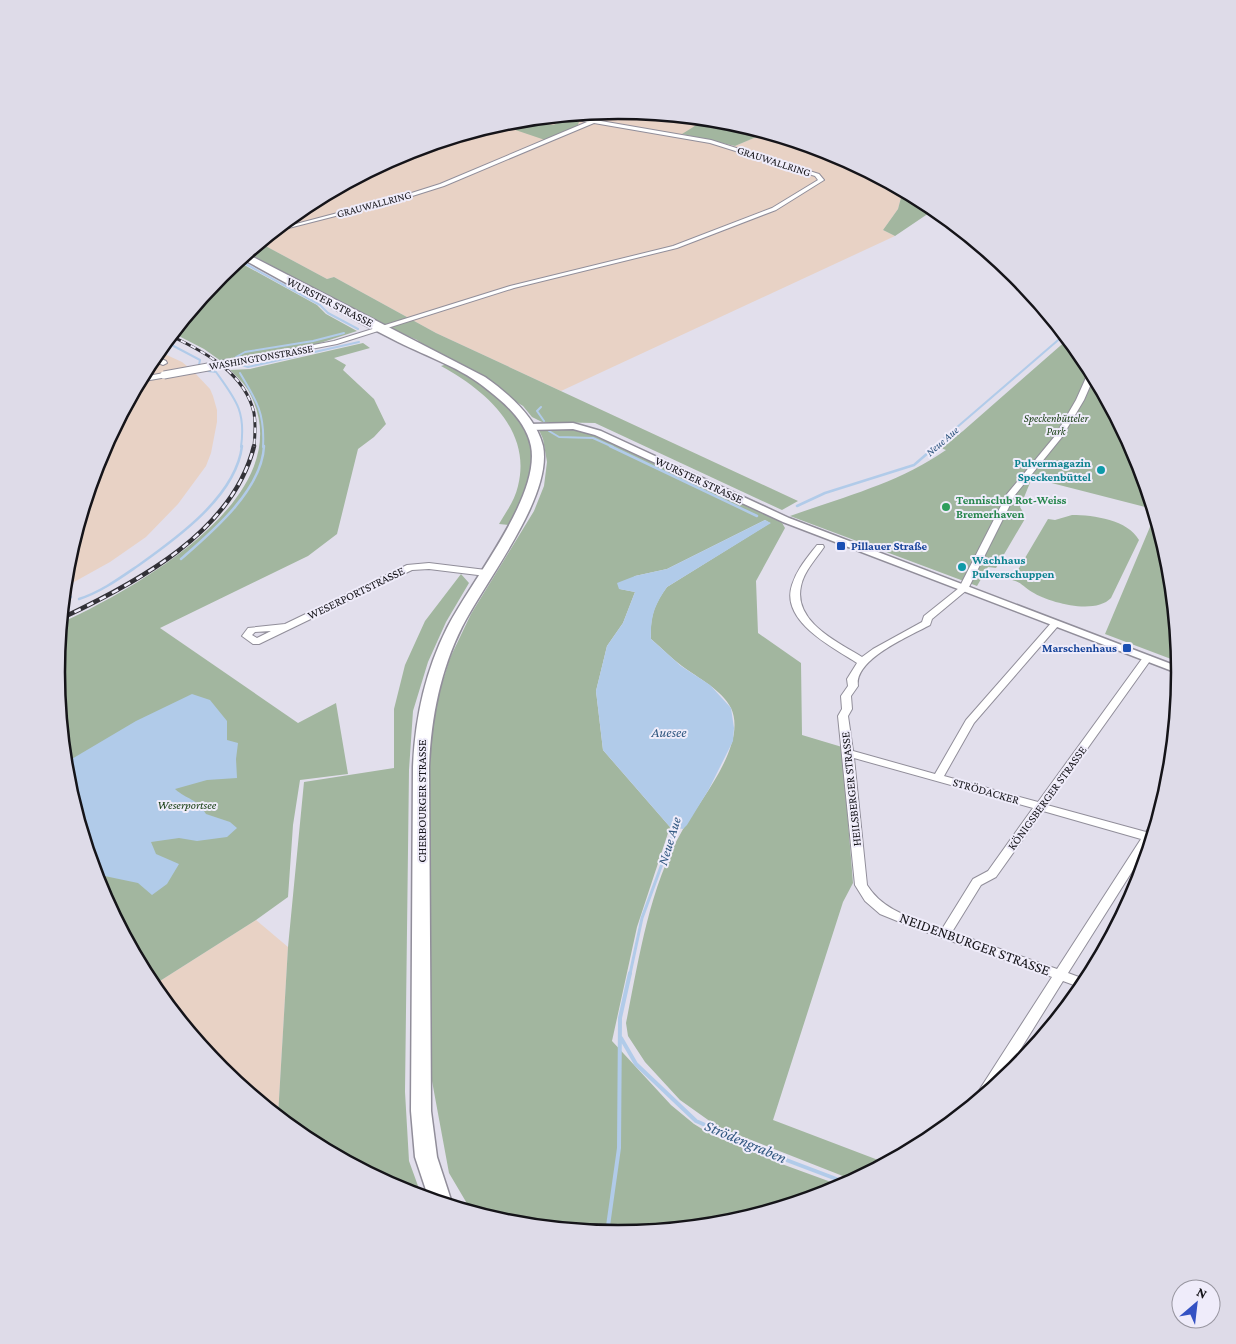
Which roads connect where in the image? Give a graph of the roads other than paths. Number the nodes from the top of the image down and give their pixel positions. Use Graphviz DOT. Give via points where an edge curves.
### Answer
graph roads {
  1 [pos="586,120"];
  2 [pos="593,121"];
  3 [pos="300,219"];
  4 [pos="307,222"];
  5 [pos="290,227"];
  6 [pos="250,259"];
  7 [pos="380,328"];
  8 [pos="150,378"];
  9 [pos="1088,382"];
  10 [pos="528,427"];
  11 [pos="820,547"];
  12 [pos="486,573"];
  13 [pos="963,589"];
  14 [pos="1055,624"];
  15 [pos="287,626"];
  16 [pos="1148,658"];
  17 [pos="862,662"];
  18 [pos="1171,667"];
  19 [pos="848,752"];
  20 [pos="938,778"];
  21 [pos="1041,807"];
  22 [pos="1146,837"];
  23 [pos="1142,851"];
  24 [pos="869,898"];
  25 [pos="945,934"];
  26 [pos="1061,975"];
  27 [pos="1077,981"];
  28 [pos="1016,1056"];
  29 [pos="439,1196"];
  1 -- 2 [label="street"];
  2 -- 4 [label="street, GRAUWALLRING" via="442,185"];
  2 -- 7 [label="street, GRAUWALLRING" via="711,142 817,175 821,180 774,210 675,247 512,288"];
  3 -- 4 [label="street"];
  4 -- 5 [label="street, GRAUWALLRING"];
  6 -- 7 [label="main road, WURSTER STRASSE"];
  7 -- 8 [label="street, WASHINGTONSTRASSE, bridge" via="335,343"];
  7 -- 10 [label="main road, WURSTER STRASSE" via="483,381 509,402"];
  9 -- 13 [label="street" via="1058,437 1012,494"];
  10 -- 12 [label="main road, CHERBOURGER STRASSE" via="538,454 537,479 521,518"];
  10 -- 13 [label="street, WURSTER STRASSE" via="559,425 588,429 762,510"];
  11 -- 17 [label="street" via="808,560 797,582 794,599 797,608 818,634"];
  12 -- 15 [label="street, WESERPORTSTRASSE" via="410,567"];
  12 -- 29 [label="main road, CHERBOURGER STRASSE" via="454,628 440,661 426,711 421,748 421,1111 426,1157"];
  13 -- 14 [label="street, WURSTER STRASSE"];
  13 -- 17 [label="street" via="927,618 927,623"];
  14 -- 16 [label="street, WURSTER STRASSE"];
  14 -- 20 [label="street" via="970,722"];
  16 -- 18 [label="street, WURSTER STRASSE"];
  16 -- 21 [label="street, KÖNIGSBERGER STRASSE"];
  17 -- 19 [label="street, HEILSBERGER STRASSE" via="846,696 847,709 843,716"];
  19 -- 20 [label="street, STRÖDACKER"];
  19 -- 24 [label="street, HEILSBERGER STRASSE" via="861,885"];
  20 -- 21 [label="street, STRÖDACKER"];
  21 -- 22 [label="street, STRÖDACKER"];
  21 -- 25 [label="street, KÖNIGSBERGER STRASSE" via="992,874 977,882"];
  23 -- 26 [label="street"];
  24 -- 25 [label="street, NEIDENBURGER STRASSE" via="884,911"];
  25 -- 26 [label="street, NEIDENBURGER STRASSE"];
  26 -- 27 [label="street, NEIDENBURGER STRASSE"];
  26 -- 28 [label="street"];
}
